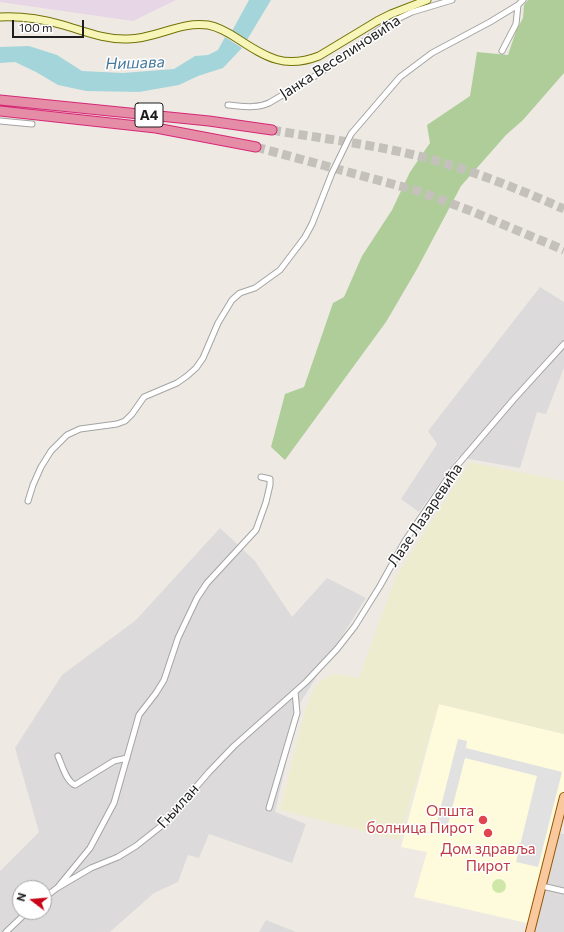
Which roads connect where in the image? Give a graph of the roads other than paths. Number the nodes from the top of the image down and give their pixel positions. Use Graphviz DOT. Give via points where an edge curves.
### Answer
graph roads {
  1 [pos="427,0"];
  2 [pos="452,0"];
  3 [pos="523,0"];
  4 [pos="518,5"];
  5 [pos="0,17"];
  6 [pos="502,51"];
  7 [pos="0,100"];
  8 [pos="228,105"];
  9 [pos="0,111"];
  10 [pos="0,121"];
  11 [pos="32,124"];
  12 [pos="272,130"];
  13 [pos="256,147"];
  14 [pos="564,344"];
  15 [pos="261,477"];
  16 [pos="28,501"];
  17 [pos="295,692"];
  18 [pos="58,756"];
  19 [pos="127,758"];
  20 [pos="564,797"];
  21 [pos="268,808"];
  22 [pos="542,886"];
  23 [pos="57,888"];
  24 [pos="564,891"];
  25 [pos="52,892"];
  26 [pos="19,920"];
  27 [pos="6,932"];
  28 [pos="530,932"];
  1 -- 5 [label="main road" via="392,14 334,49 309,60 286,62 261,54 231,35 202,24 176,28 151,36 120,39 36,19"];
  2 -- 8 [label="street, Јанка Веселиновића" via="412,12 389,23 320,73 269,103 253,107"];
  3 -- 4 [label="street"];
  4 -- 6 [label="street" via="516,24"];
  4 -- 16 [label="street" via="432,53 400,77 351,134 312,224 297,248 280,270 255,288 240,293 232,300 196,368 177,382 144,397 125,421 80,429 67,435 41,466"];
  7 -- 12 [label="highway, A4" via="209,121"];
  9 -- 13 [label="highway, A4" via="156,128"];
  10 -- 11 [label="street"];
  14 -- 17 [label="street, Лазе Лазаревића" via="454,469 404,541 355,626"];
  15 -- 19 [label="street" via="270,480 270,485 256,530 207,583 197,598 178,638 164,680 139,715"];
  17 -- 21 [label="street" via="297,714"];
  17 -- 23 [label="street, Гњилан" via="234,746 165,823 118,857 91,868"];
  18 -- 19 [label="street" via="68,778 75,785 114,761"];
  19 -- 23 [label="street" via="114,803 90,848"];
  20 -- 22 [label="main road"];
  22 -- 24 [label="street"];
  22 -- 28 [label="main road"];
  23 -- 25 [label="street, Гњилан"];
  26 -- 27 [label="street"];
}
